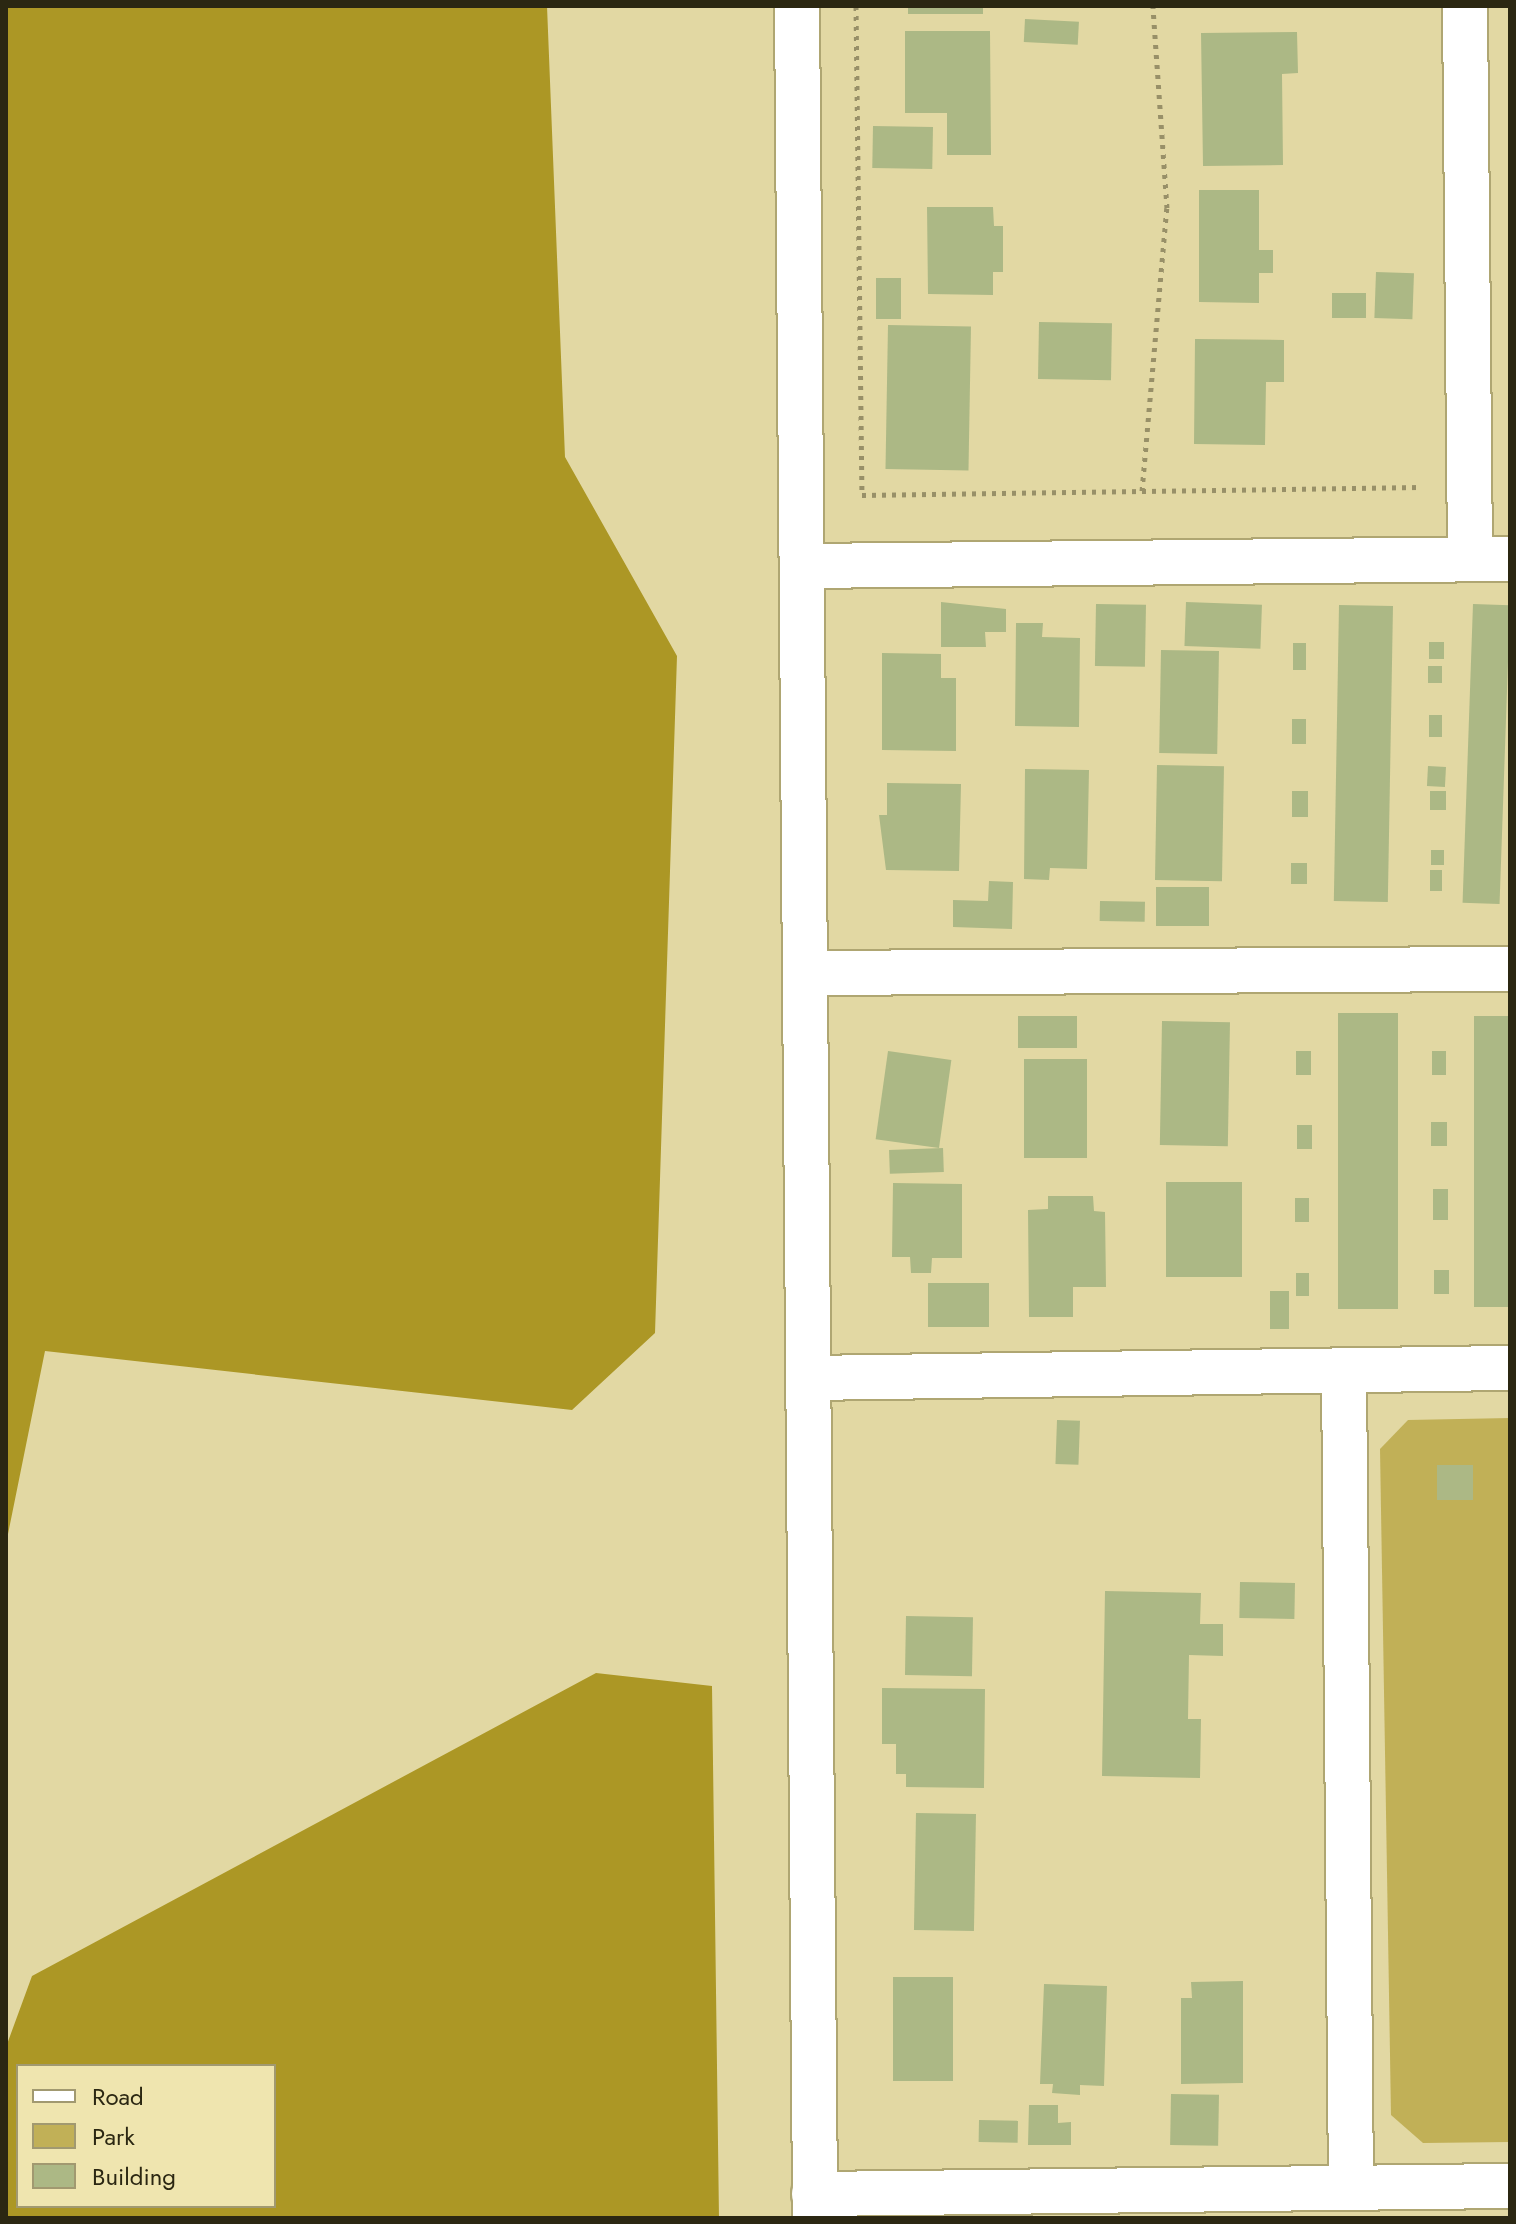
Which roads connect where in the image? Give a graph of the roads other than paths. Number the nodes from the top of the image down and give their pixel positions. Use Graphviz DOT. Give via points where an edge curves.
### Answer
graph roads {
  1 [pos="797,6"];
  2 [pos="1465,6"];
  3 [pos="1490,559"];
  4 [pos="802,566"];
  5 [pos="1510,969"];
  6 [pos="805,973"];
  7 [pos="1510,1368"];
  8 [pos="1344,1371"];
  9 [pos="808,1378"];
  10 [pos="1510,2186"];
  11 [pos="1351,2187"];
  12 [pos="814,2206"];
  1 -- 4 [label="street"];
  2 -- 3 [label="street" via="1470,486"];
  3 -- 4 [label="street"];
  4 -- 6 [label="street"];
  5 -- 6 [label="street"];
  6 -- 9 [label="street"];
  7 -- 8 [label="street"];
  8 -- 9 [label="street"];
  8 -- 11 [label="street"];
  9 -- 12 [label="street"];
  10 -- 11 [label="street"];
  11 -- 12 [label="street"];
}
